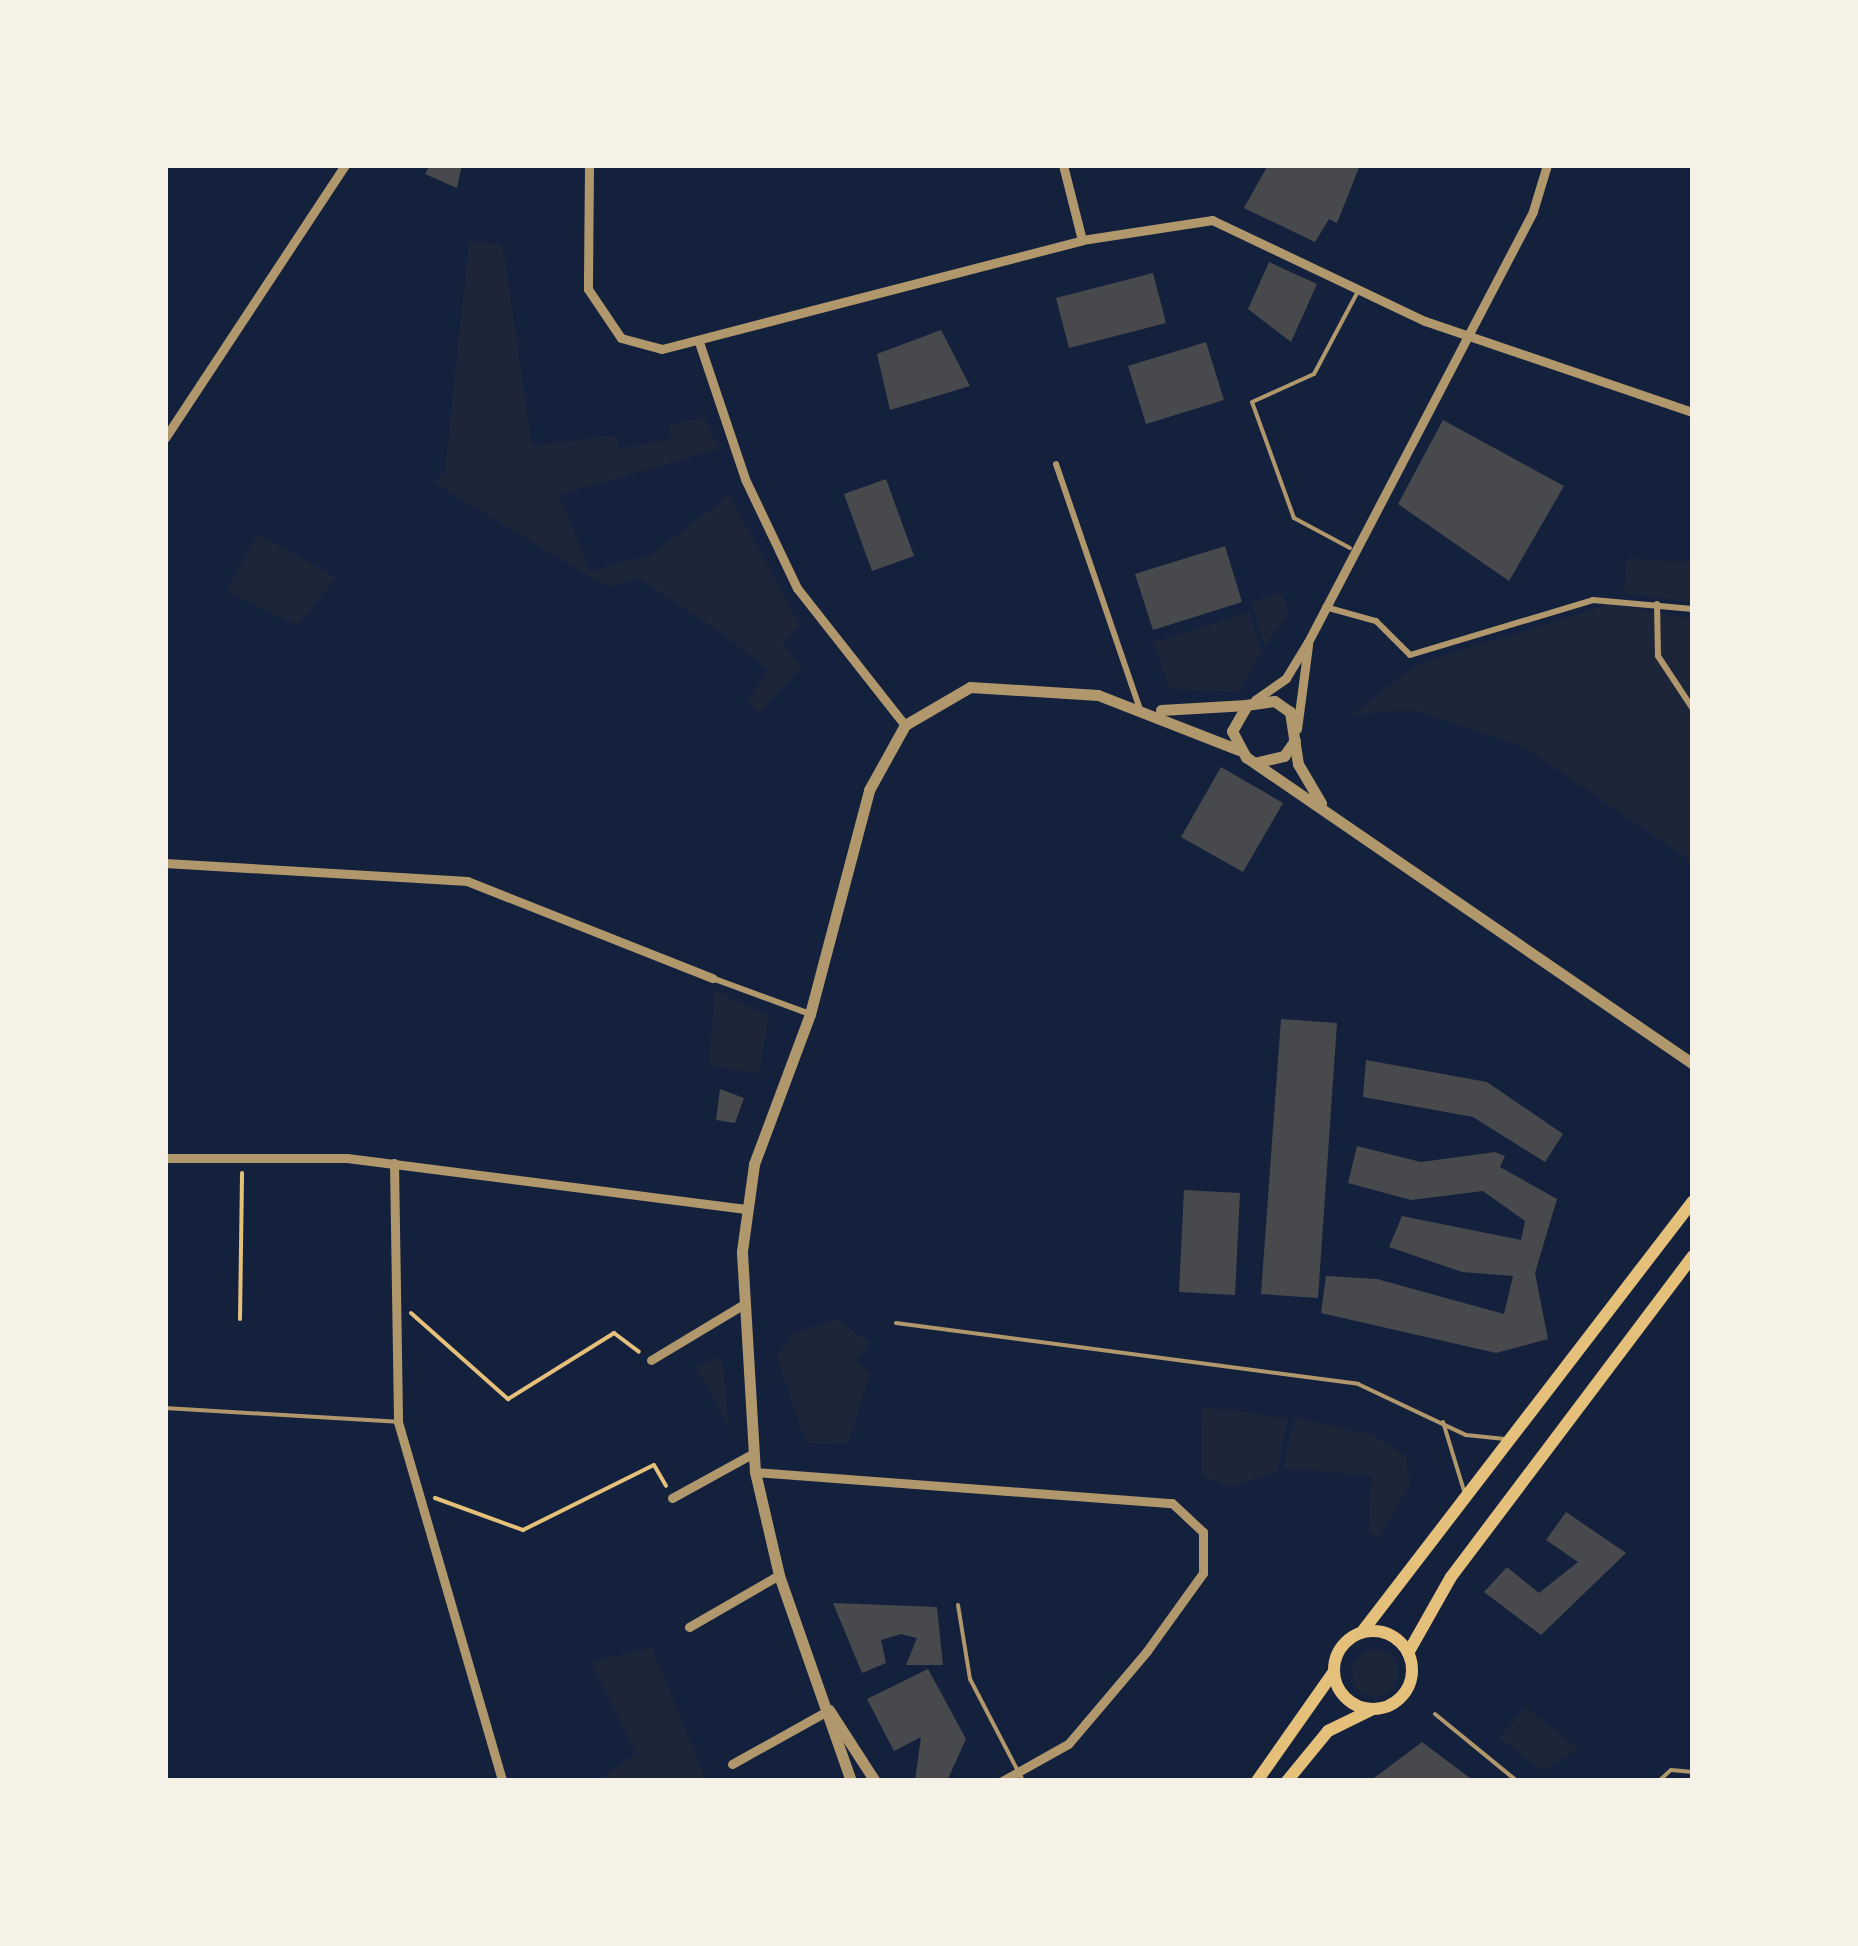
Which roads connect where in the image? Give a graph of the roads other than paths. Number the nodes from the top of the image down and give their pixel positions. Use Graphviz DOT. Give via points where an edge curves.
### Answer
graph roads {
  1 [pos="345,165"];
  2 [pos="589,165"];
  3 [pos="1064,165"];
  4 [pos="1547,165"];
  5 [pos="1082,240"];
  6 [pos="1359,289"];
  7 [pos="1466,335"];
  8 [pos="700,344"];
  9 [pos="1692,411"];
  10 [pos="165,438"];
  11 [pos="1056,464"];
  12 [pos="1350,548"];
  13 [pos="1657,604"];
  14 [pos="1325,607"];
  15 [pos="1693,609"];
  16 [pos="1308,642"];
  17 [pos="1251,702"];
  18 [pos="1139,707"];
  19 [pos="1693,709"];
  20 [pos="905,725"];
  21 [pos="1296,734"];
  22 [pos="1239,750"];
  23 [pos="1254,761"];
  24 [pos="1321,802"];
  25 [pos="165,863"];
  26 [pos="712,978"];
  27 [pos="810,1014"];
  28 [pos="1693,1064"];
  29 [pos="165,1158"];
  30 [pos="394,1162"];
  31 [pos="1693,1201"];
  32 [pos="744,1209"];
  33 [pos="1693,1256"];
  34 [pos="741,1306"];
  35 [pos="896,1322"];
  36 [pos="652,1360"];
  37 [pos="165,1408"];
  38 [pos="398,1422"];
  39 [pos="1443,1422"];
  40 [pos="1516,1439"];
  41 [pos="752,1454"];
  42 [pos="755,1472"];
  43 [pos="672,1498"];
  44 [pos="1466,1502"];
  45 [pos="779,1575"];
  46 [pos="958,1605"];
  47 [pos="689,1627"];
  48 [pos="1362,1632"];
  49 [pos="1408,1653"];
  50 [pos="1333,1673"];
  51 [pos="829,1710"];
  52 [pos="1371,1710"];
  53 [pos="1434,1714"];
  54 [pos="732,1764"];
  55 [pos="1693,1772"];
  56 [pos="1021,1776"];
  57 [pos="502,1781"];
  58 [pos="851,1781"];
  59 [pos="876,1781"];
  60 [pos="1002,1781"];
  61 [pos="1257,1781"];
  62 [pos="1287,1781"];
  63 [pos="1517,1781"];
  64 [pos="1659,1781"];
  1 -- 10 [label="street"];
  2 -- 8 [label="street" via="588,289 620,338"];
  3 -- 5 [label="street"];
  4 -- 7 [label="street"];
  5 -- 6 [label="street" via="1212,220"];
  5 -- 8 [label="street"];
  6 -- 7 [label="street"];
  6 -- 12 [label="lane" via="1314,374 1252,402 1294,518"];
  7 -- 9 [label="street"];
  7 -- 12 [label="street"];
  8 -- 20 [label="street" via="745,479 796,588"];
  11 -- 18 [label="street"];
  12 -- 14 [label="street"];
  13 -- 14 [label="street" via="1593,600 1410,655 1376,621"];
  13 -- 15 [label="street"];
  13 -- 19 [label="street" via="1658,656"];
  14 -- 16 [label="street"];
  16 -- 17 [label="street" via="1286,678"];
  16 -- 21 [label="street"];
  17 -- 18 [label="street"];
  17 -- 21 [label="street" via="1283,705"];
  17 -- 22 [label="street" via="1234,721"];
  18 -- 20 [label="street" via="1064,689 970,687"];
  18 -- 22 [label="street"];
  20 -- 27 [label="street" via="869,790"];
  21 -- 23 [label="street" via="1284,756"];
  21 -- 24 [label="street" via="1298,764"];
  22 -- 23 [label="street"];
  23 -- 24 [label="street"];
  24 -- 28 [label="street"];
  25 -- 26 [label="street" via="467,881"];
  26 -- 27 [label="street"];
  27 -- 32 [label="street"];
  29 -- 30 [label="street"];
  30 -- 32 [label="street"];
  30 -- 38 [label="street"];
  31 -- 40 [label="main road"];
  32 -- 34 [label="street"];
  33 -- 49 [label="main road" via="1451,1577"];
  34 -- 36 [label="street"];
  34 -- 41 [label="street"];
  35 -- 39 [label="lane" via="1319,1377"];
  37 -- 38 [label="lane"];
  38 -- 57 [label="street"];
  39 -- 40 [label="lane" via="1484,1439"];
  39 -- 44 [label="lane"];
  40 -- 44 [label="main road"];
  41 -- 42 [label="street"];
  41 -- 43 [label="street"];
  42 -- 45 [label="street"];
  42 -- 56 [label="street" via="1156,1501 1204,1532 1203,1573 1177,1614 1068,1744"];
  44 -- 48 [label="main road"];
  45 -- 47 [label="street"];
  45 -- 51 [label="street"];
  46 -- 56 [label="lane" via="970,1680"];
  48 -- 49 [label="main road" via="1389,1634"];
  48 -- 50 [label="main road" via="1340,1649"];
  49 -- 52 [label="main road" via="1406,1692"];
  50 -- 52 [label="main road" via="1348,1701"];
  50 -- 61 [label="main road"];
  51 -- 54 [label="street"];
  51 -- 58 [label="street"];
  51 -- 59 [label="street"];
  52 -- 62 [label="main road" via="1328,1732"];
  53 -- 63 [label="lane"];
  55 -- 64 [label="lane" via="1671,1770"];
  56 -- 60 [label="street"];
}
